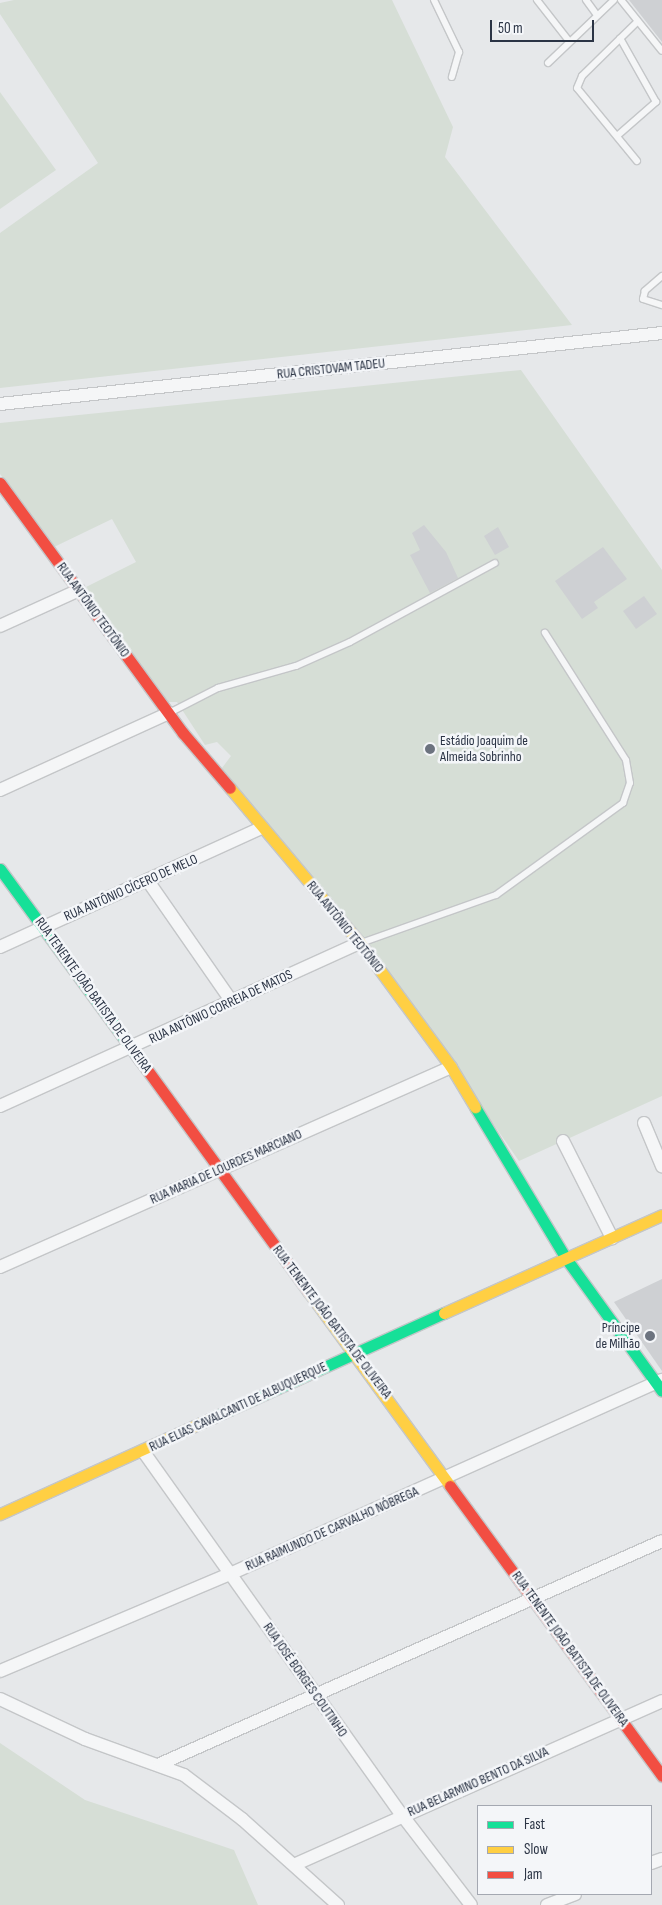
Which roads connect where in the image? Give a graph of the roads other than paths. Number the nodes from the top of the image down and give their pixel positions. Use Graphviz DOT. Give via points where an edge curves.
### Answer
graph roads {
  1 [pos="434,0"];
  2 [pos="537,0"];
  3 [pos="586,0"];
  4 [pos="614,0"];
  5 [pos="621,0"];
  6 [pos="596,14"];
  7 [pos="638,21"];
  8 [pos="620,38"];
  9 [pos="569,41"];
  10 [pos="662,50"];
  11 [pos="548,63"];
  12 [pos="452,77"];
  13 [pos="617,136"];
  14 [pos="637,161"];
  15 [pos="662,276"];
  16 [pos="662,305"];
  17 [pos="662,333"];
  18 [pos="0,404"];
  19 [pos="0,483"];
  20 [pos="495,563"];
  21 [pos="79,590"];
  22 [pos="0,626"];
  23 [pos="545,633"];
  24 [pos="168,713"];
  25 [pos="0,790"];
  26 [pos="261,828"];
  27 [pos="0,869"];
  28 [pos="148,881"];
  29 [pos="44,927"];
  30 [pos="360,943"];
  31 [pos="0,947"];
  32 [pos="232,1002"];
  33 [pos="131,1048"];
  34 [pos="451,1067"];
  35 [pos="0,1106"];
  36 [pos="644,1123"];
  37 [pos="563,1141"];
  38 [pos="662,1166"];
  39 [pos="218,1170"];
  40 [pos="662,1215"];
  41 [pos="612,1238"];
  42 [pos="565,1257"];
  43 [pos="1,1265"];
  44 [pos="356,1353"];
  45 [pos="660,1385"];
  46 [pos="143,1451"];
  47 [pos="446,1478"];
  48 [pos="0,1514"];
  49 [pos="662,1541"];
  50 [pos="230,1574"];
  51 [pos="532,1598"];
  52 [pos="0,1671"];
  53 [pos="315,1695"];
  54 [pos="0,1699"];
  55 [pos="662,1700"];
  56 [pos="621,1719"];
  57 [pos="160,1764"];
  58 [pos="662,1776"];
  59 [pos="402,1815"];
  60 [pos="296,1864"];
  61 [pos="572,1895"];
  62 [pos="338,1905"];
  63 [pos="471,1905"];
  64 [pos="547,1905"];
  1 -- 12 [label="lane" via="459,52"];
  2 -- 9 [label="lane"];
  3 -- 6 [label="lane"];
  4 -- 6 [label="lane"];
  5 -- 7 [label="lane"];
  6 -- 9 [label="lane"];
  7 -- 8 [label="lane"];
  7 -- 10 [label="lane"];
  8 -- 13 [label="lane" via="656,102"];
  8 -- 13 [label="lane" via="582,76 577,88"];
  9 -- 11 [label="lane"];
  13 -- 14 [label="lane"];
  15 -- 16 [label="lane" via="643,298"];
  17 -- 18 [label="street, RUA CRISTOVAM TADEU"];
  19 -- 21 [label="street, RUA ANTÔNIO TEOTÔNIO"];
  20 -- 24 [label="lane" via="350,642 296,666 218,688"];
  21 -- 22 [label="street"];
  21 -- 24 [label="street, RUA ANTÔNIO TEOTÔNIO"];
  23 -- 30 [label="lane" via="626,760 630,783 623,803 496,895"];
  24 -- 25 [label="street"];
  24 -- 26 [label="street, RUA ANTÔNIO TEOTÔNIO"];
  26 -- 28 [label="street, RUA ANTÔNIO CÍCERO DE MELO"];
  26 -- 30 [label="street, RUA ANTÔNIO TEOTÔNIO"];
  27 -- 29 [label="street, RUA TENENTE JOÃO BATISTA DE OLIVEIRA"];
  28 -- 29 [label="street, RUA ANTÔNIO CÍCERO DE MELO"];
  28 -- 32 [label="street"];
  29 -- 31 [label="street, RUA ANTÔNIO CÍCERO DE MELO"];
  29 -- 33 [label="street, RUA TENENTE JOÃO BATISTA DE OLIVEIRA"];
  30 -- 32 [label="street, RUA ANTÔNIO CORREIA DE MATOS"];
  30 -- 34 [label="street, RUA ANTÔNIO TEOTÔNIO"];
  32 -- 33 [label="street, RUA ANTÔNIO CORREIA DE MATOS"];
  33 -- 35 [label="street, RUA ANTÔNIO CORREIA DE MATOS"];
  33 -- 39 [label="street, RUA TENENTE JOÃO BATISTA DE OLIVEIRA"];
  34 -- 39 [label="street, RUA MARIA DE LOURDES MARCIANO"];
  34 -- 42 [label="street, RUA ANTÔNIO TEOTÔNIO"];
  36 -- 38 [label="street"];
  37 -- 41 [label="street"];
  39 -- 43 [label="street, RUA MARIA DE LOURDES MARCIANO"];
  39 -- 44 [label="street, RUA TENENTE JOÃO BATISTA DE OLIVEIRA"];
  40 -- 41 [label="street, RUA ELIAS CAVALCANTI DE ALBUQUERQUE"];
  41 -- 42 [label="street, RUA ELIAS CAVALCANTI DE ALBUQUERQUE"];
  42 -- 44 [label="street, RUA ELIAS CAVALCANTI DE ALBUQUERQUE"];
  42 -- 45 [label="street, RUA ANTÔNIO TEOTÔNIO"];
  44 -- 46 [label="street, RUA ELIAS CAVALCANTI DE ALBUQUERQUE"];
  44 -- 47 [label="street, RUA TENENTE JOÃO BATISTA DE OLIVEIRA"];
  45 -- 47 [label="street, RUA RAIMUNDO DE CARVALHO NÓBREGA"];
  46 -- 48 [label="street, RUA ELIAS CAVALCANTI DE ALBUQUERQUE"];
  46 -- 50 [label="street, RUA JOSÉ BORGES COUTINHO"];
  47 -- 50 [label="street, RUA RAIMUNDO DE CARVALHO NÓBREGA"];
  47 -- 51 [label="street, RUA TENENTE JOÃO BATISTA DE OLIVEIRA"];
  49 -- 51 [label="street"];
  50 -- 52 [label="street, RUA RAIMUNDO DE CARVALHO NÓBREGA"];
  50 -- 53 [label="street, RUA JOSÉ BORGES COUTINHO"];
  51 -- 53 [label="street"];
  51 -- 56 [label="street, RUA TENENTE JOÃO BATISTA DE OLIVEIRA"];
  53 -- 57 [label="street"];
  53 -- 59 [label="street, RUA JOSÉ BORGES COUTINHO"];
  54 -- 57 [label="street" via="85,1739"];
  55 -- 56 [label="street, RUA BELARMINO BENTO DA SILVA"];
  56 -- 58 [label="street, RUA TENENTE JOÃO BATISTA DE OLIVEIRA"];
  56 -- 59 [label="street, RUA BELARMINO BENTO DA SILVA"];
  57 -- 60 [label="street" via="184,1775 215,1797"];
  59 -- 60 [label="street, RUA BELARMINO BENTO DA SILVA"];
  59 -- 63 [label="street, RUA JOSÉ BORGES COUTINHO"];
  60 -- 62 [label="street"];
  61 -- 64 [label="street"];
}
